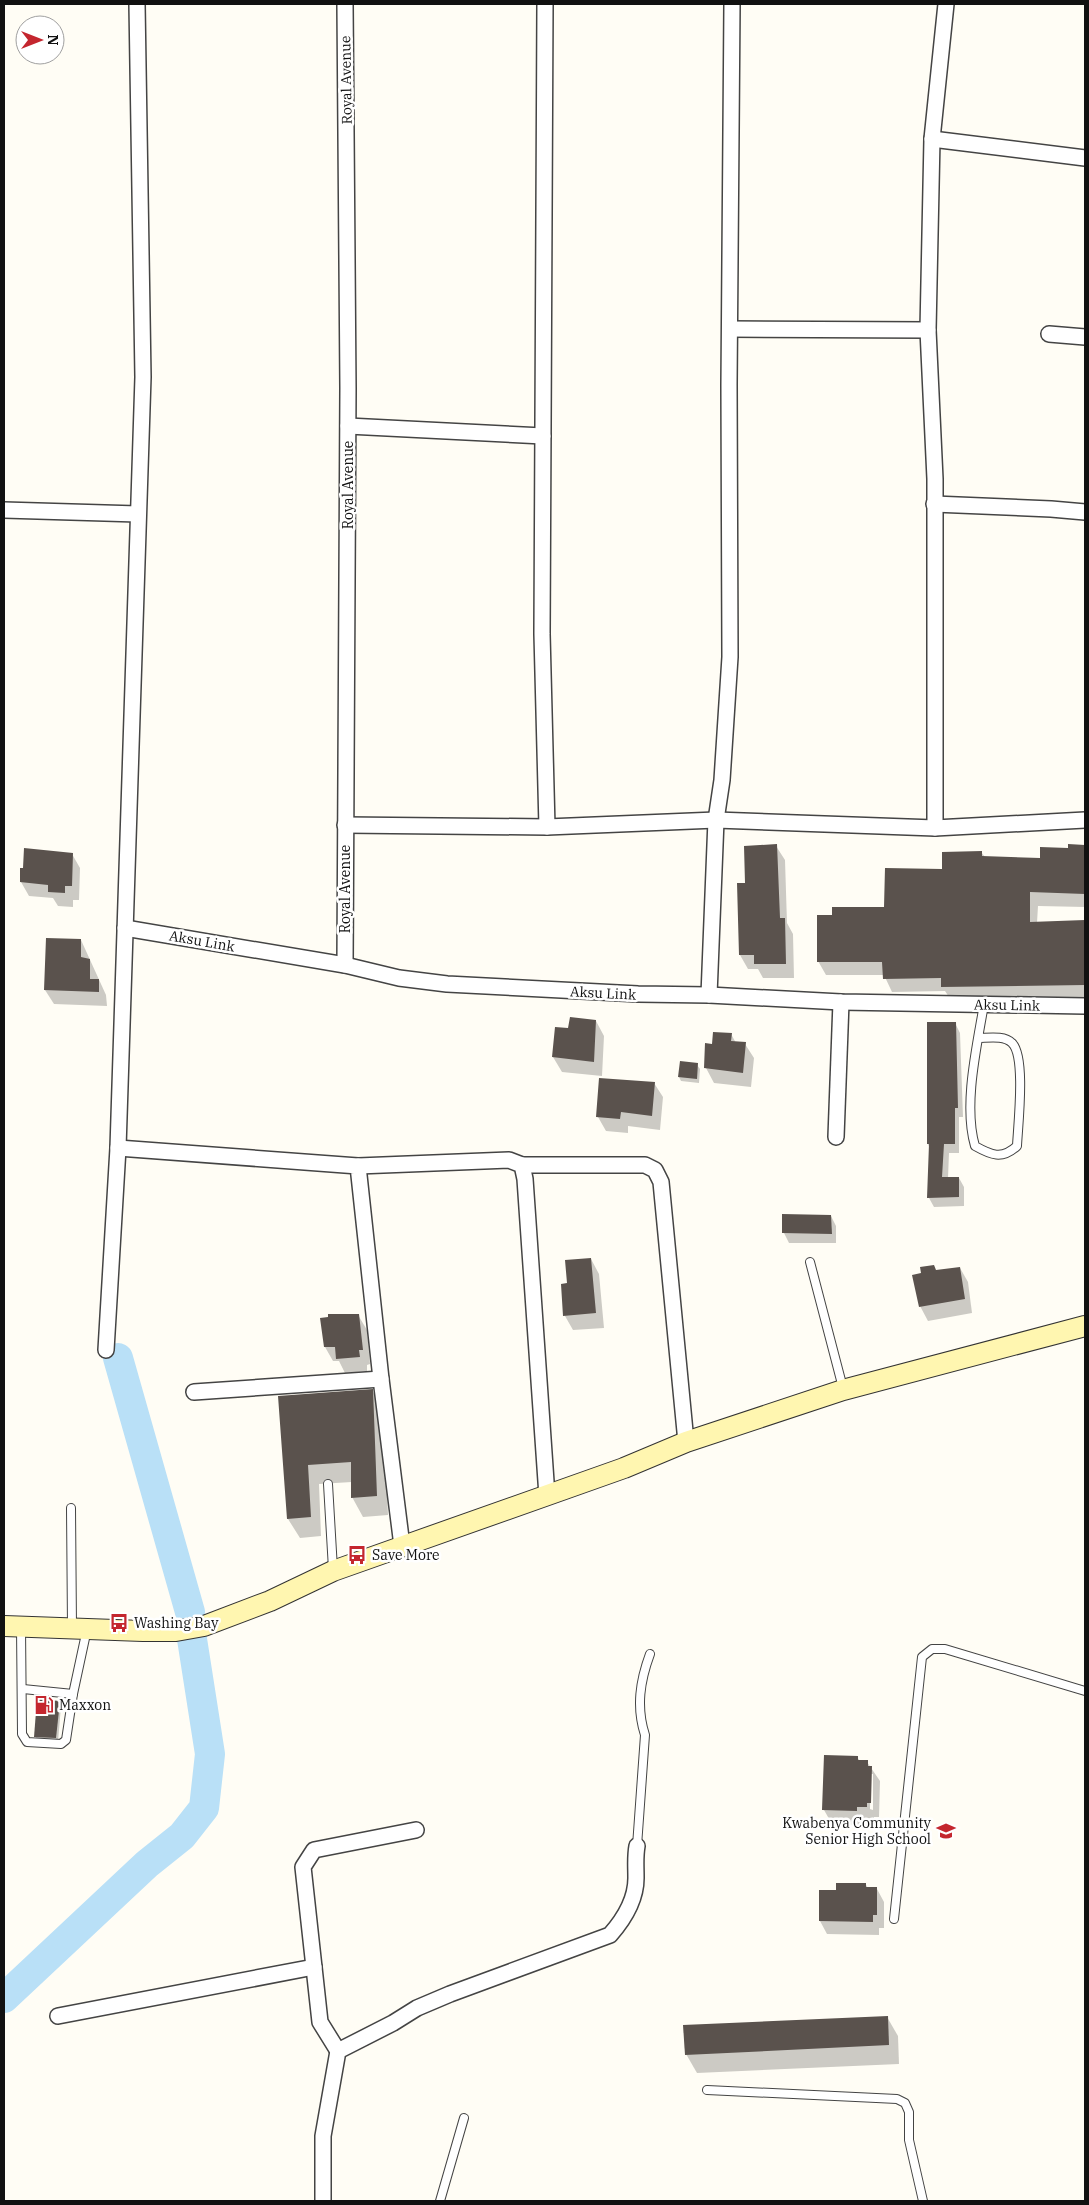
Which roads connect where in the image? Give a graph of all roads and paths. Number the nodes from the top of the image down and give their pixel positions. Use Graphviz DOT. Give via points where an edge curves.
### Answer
graph roads {
  1 [pos="137,4"];
  2 [pos="345,4"];
  3 [pos="545,4"];
  4 [pos="732,4"];
  5 [pos="946,4"];
  6 [pos="932,139"];
  7 [pos="1085,158"];
  8 [pos="730,329"];
  9 [pos="928,330"];
  10 [pos="1049,334"];
  11 [pos="1085,337"];
  12 [pos="348,426"];
  13 [pos="543,436"];
  14 [pos="934,504"];
  15 [pos="4,510"];
  16 [pos="1085,512"];
  17 [pos="138,514"];
  18 [pos="716,820"];
  19 [pos="1085,820"];
  20 [pos="345,825"];
  21 [pos="547,826"];
  22 [pos="935,828"];
  23 [pos="125,928"];
  24 [pos="345,965"];
  25 [pos="709,995"];
  26 [pos="841,1002"];
  27 [pos="984,1004"];
  28 [pos="1085,1006"];
  29 [pos="978,1038"];
  30 [pos="836,1137"];
  31 [pos="118,1148"];
  32 [pos="522,1165"];
  33 [pos="358,1166"];
  34 [pos="810,1262"];
  35 [pos="1085,1326"];
  36 [pos="106,1350"];
  37 [pos="381,1379"];
  38 [pos="843,1390"];
  39 [pos="194,1392"];
  40 [pos="686,1442"];
  41 [pos="328,1484"];
  42 [pos="548,1496"];
  43 [pos="71,1508"];
  44 [pos="402,1546"];
  45 [pos="333,1572"];
  46 [pos="12,1626"];
  47 [pos="79,1629"];
  48 [pos="650,1654"];
  49 [pos="23,1689"];
  50 [pos="1085,1691"];
  51 [pos="73,1694"];
  52 [pos="416,1830"];
  53 [pos="637,1846"];
  54 [pos="894,1919"];
  55 [pos="314,1967"];
  56 [pos="58,2016"];
  57 [pos="338,2051"];
  58 [pos="707,2090"];
  59 [pos="464,2118"];
  60 [pos="323,2201"];
  61 [pos="440,2201"];
  62 [pos="923,2201"];
  1 -- 17 [label="street" via="143,377"];
  2 -- 12 [label="street, Royal Avenue"];
  3 -- 13 [label="street"];
  4 -- 8 [label="street"];
  5 -- 6 [label="street"];
  6 -- 7 [label="street"];
  6 -- 9 [label="street"];
  8 -- 9 [label="street"];
  8 -- 18 [label="street" via="730,657 722,780"];
  9 -- 14 [label="street"];
  10 -- 11 [label="street"];
  12 -- 13 [label="street"];
  12 -- 20 [label="street, Royal Avenue"];
  13 -- 21 [label="street" via="542,634"];
  14 -- 16 [label="street"];
  14 -- 22 [label="street"];
  15 -- 17 [label="street"];
  17 -- 23 [label="street"];
  18 -- 21 [label="street"];
  18 -- 22 [label="street"];
  18 -- 25 [label="street"];
  19 -- 22 [label="street"];
  20 -- 21 [label="street"];
  20 -- 24 [label="street, Royal Avenue"];
  23 -- 24 [label="street, Aksu Link"];
  23 -- 31 [label="street"];
  24 -- 25 [label="street, Aksu Link" via="399,978 456,985"];
  25 -- 26 [label="street, Aksu Link"];
  26 -- 27 [label="street, Aksu Link"];
  26 -- 30 [label="street"];
  27 -- 28 [label="street, Aksu Link"];
  27 -- 29 [label="lane"];
  29 -- 29 [label="lane" via="1011,1041 1017,1050 1020,1101 1017,1146 1001,1156 992,1156 976,1146 972,1135 972,1075"];
  31 -- 33 [label="street"];
  31 -- 36 [label="street"];
  32 -- 33 [label="street" via="509,1160"];
  32 -- 40 [label="street" via="644,1165 655,1170 661,1182"];
  32 -- 42 [label="street"];
  33 -- 37 [label="street"];
  34 -- 38 [label="lane"];
  35 -- 38 [label="main road"];
  37 -- 39 [label="street"];
  37 -- 44 [label="street"];
  38 -- 40 [label="main road"];
  40 -- 42 [label="main road"];
  41 -- 45 [label="lane"];
  42 -- 44 [label="main road"];
  43 -- 47 [label="lane"];
  44 -- 45 [label="main road"];
  45 -- 47 [label="main road" via="204,1626 176,1631"];
  46 -- 47 [label="main road"];
  46 -- 49 [label="lane"];
  47 -- 51 [label="lane"];
  48 -- 53 [label="lane" via="639,1699 645,1735"];
  49 -- 51 [label="lane"];
  49 -- 51 [label="lane" via="22,1734 27,1742 64,1743"];
  50 -- 54 [label="lane" via="945,1649 932,1649 922,1657"];
  52 -- 55 [label="street" via="314,1850 303,1867"];
  53 -- 57 [label="street" via="634,1861 636,1893 621,1923 610,1935 417,2008"];
  55 -- 56 [label="street"];
  55 -- 57 [label="street" via="320,2022"];
  57 -- 60 [label="street" via="323,2136"];
  58 -- 62 [label="lane" via="897,2099 905,2102 909,2112 909,2140"];
  59 -- 61 [label="lane"];
}
